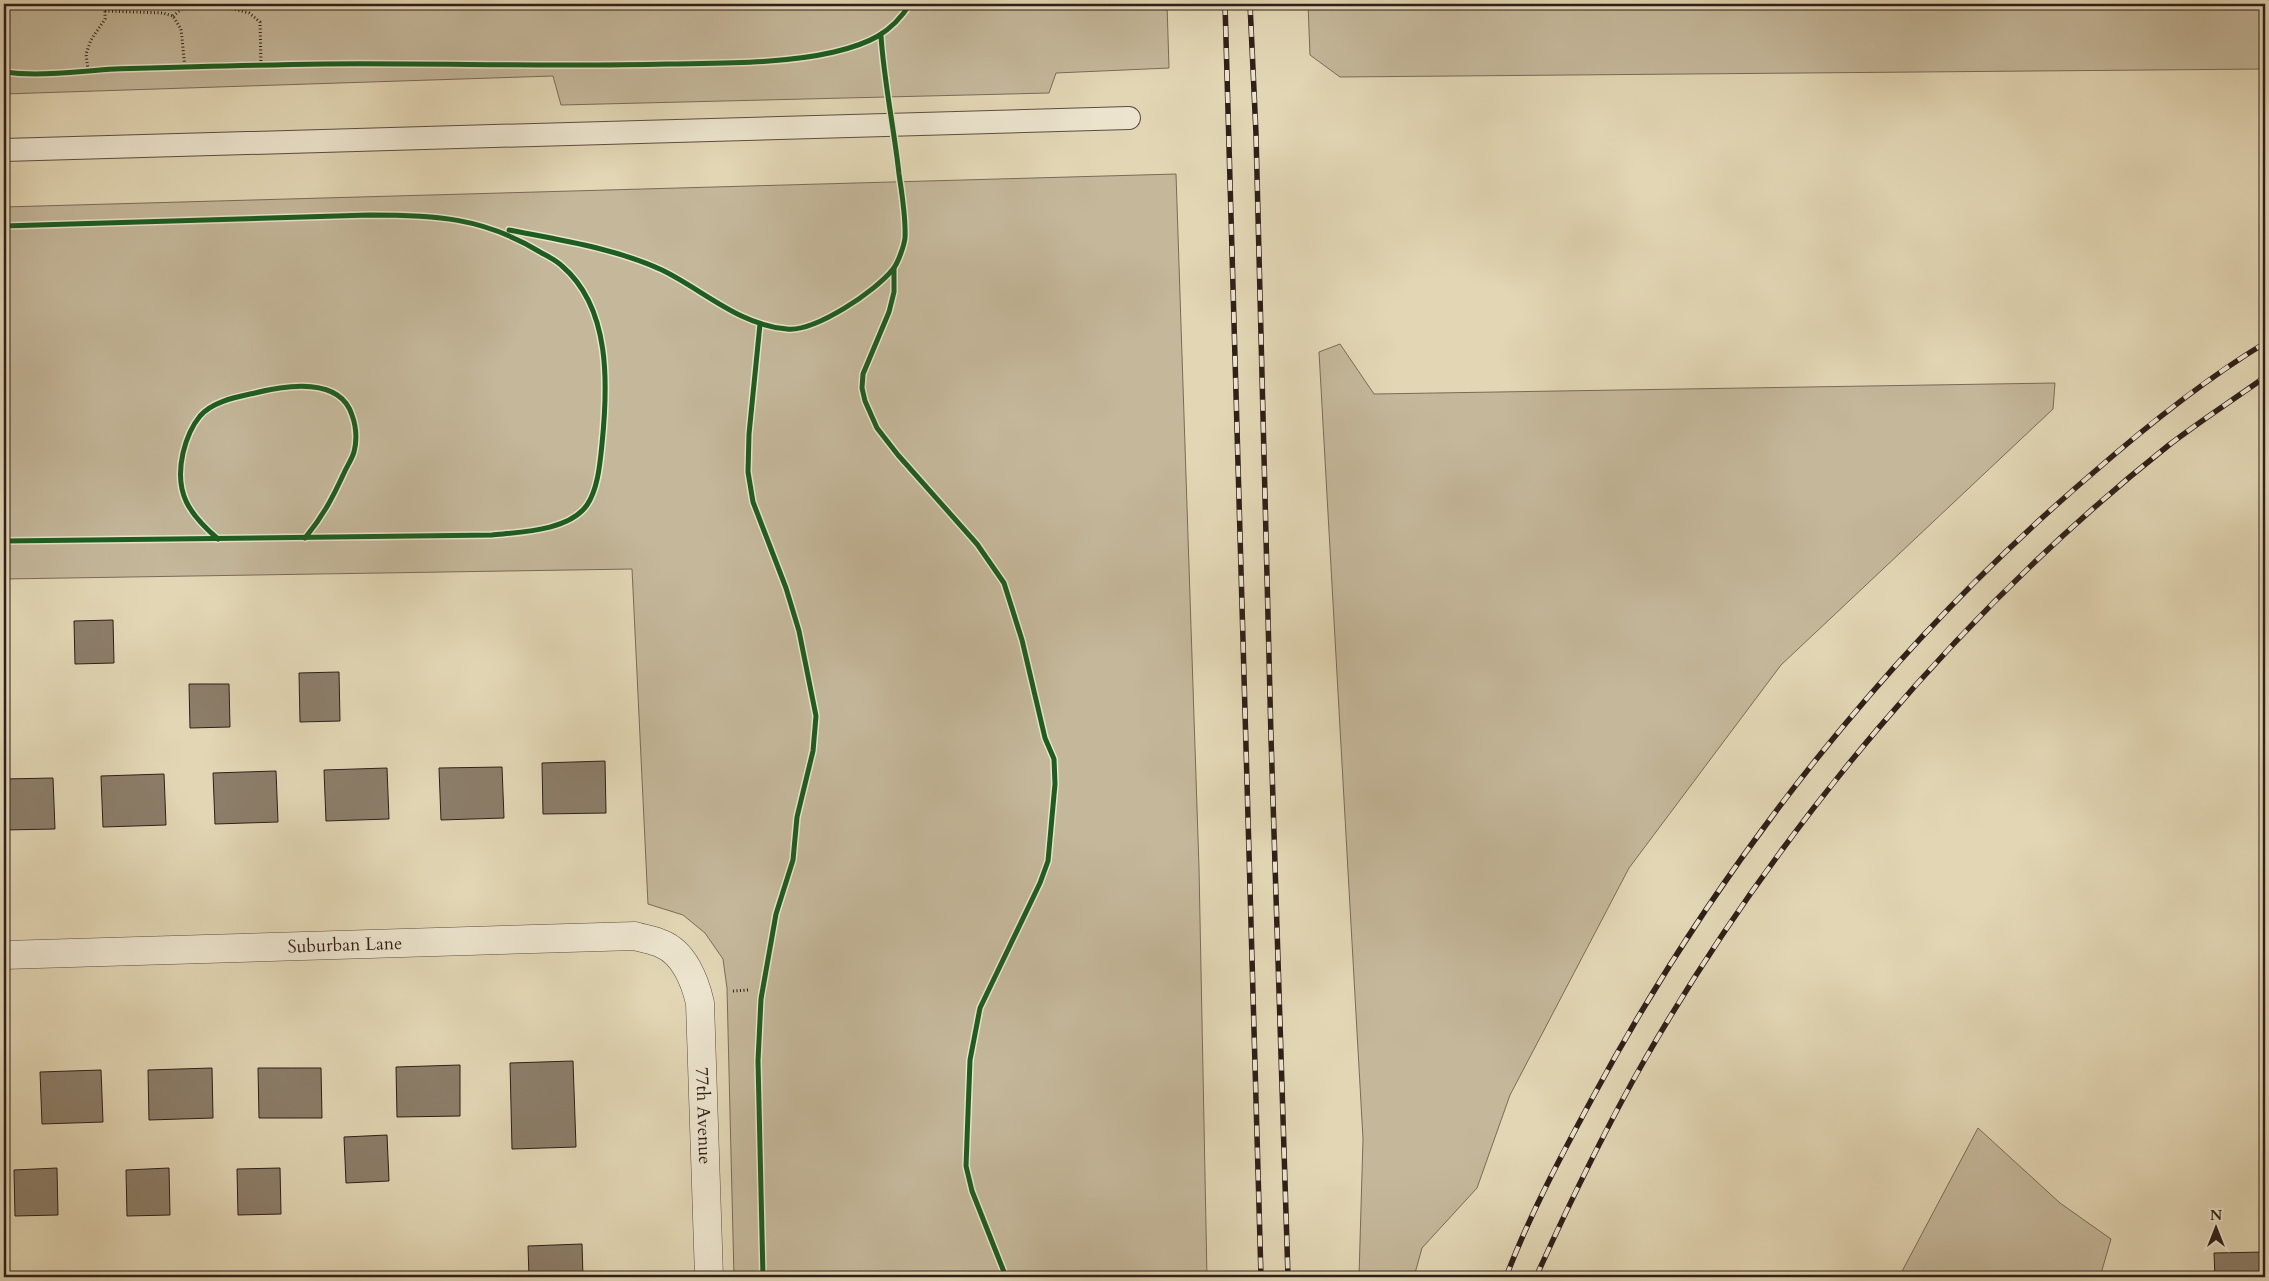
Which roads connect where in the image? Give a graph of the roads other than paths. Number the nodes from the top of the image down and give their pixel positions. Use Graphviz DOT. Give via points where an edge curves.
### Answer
graph roads {
  1 [pos="1129,118"];
  2 [pos="4,150"];
  3 [pos="4,955"];
  4 [pos="681,959"];
  5 [pos="709,1277"];
  1 -- 2 [label="lane"];
  3 -- 4 [label="street, Suburban Lane" via="635,936 664,944"];
  4 -- 5 [label="street, 77th Avenue" via="693,979 700,1002"];
}
